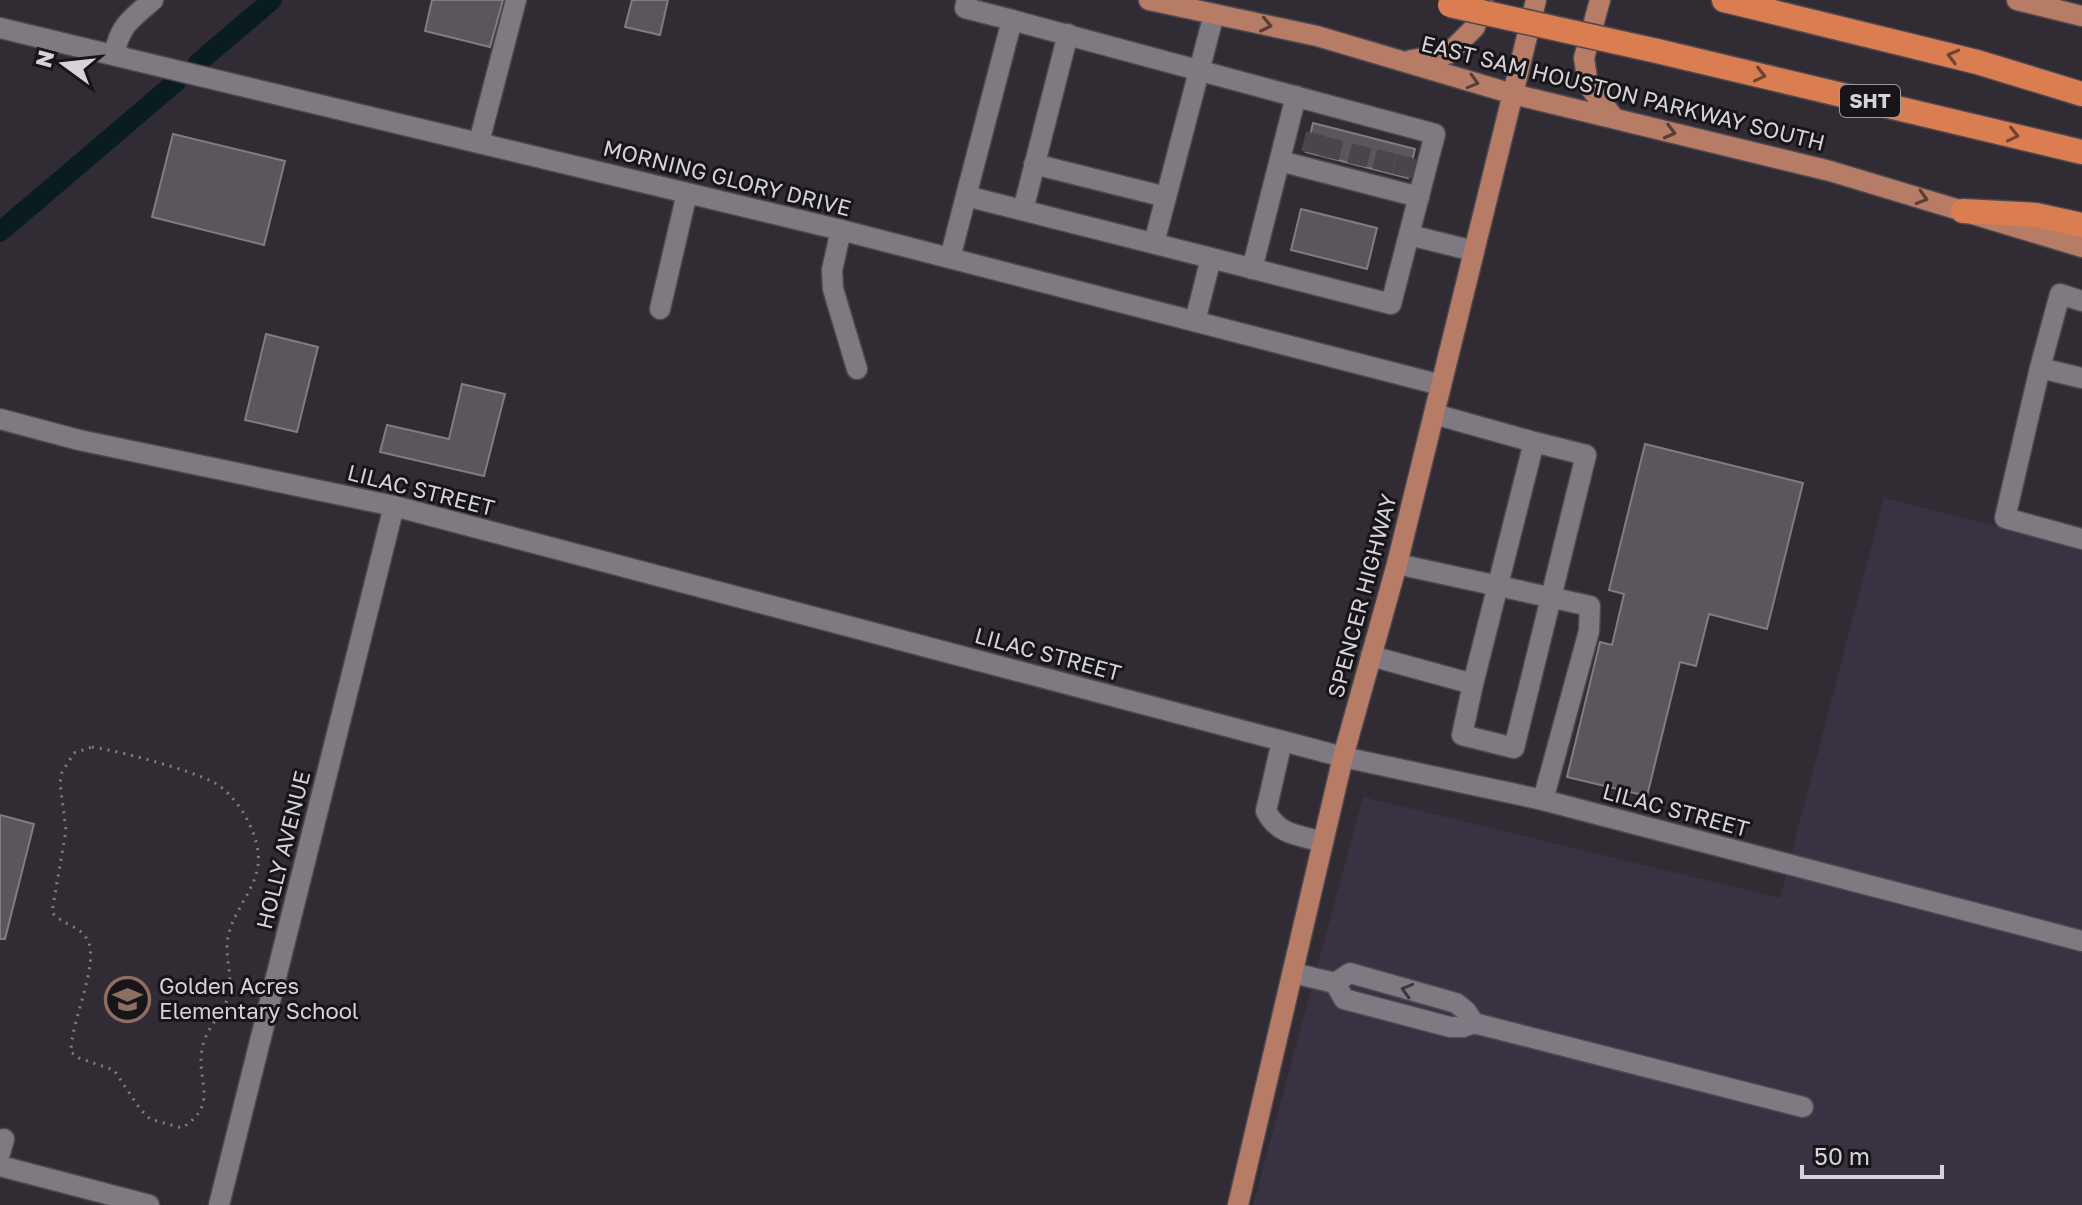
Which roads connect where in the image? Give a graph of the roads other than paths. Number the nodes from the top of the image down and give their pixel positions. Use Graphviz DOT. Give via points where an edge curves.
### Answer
graph roads {
  1 [pos="153,0"];
  2 [pos="516,0"];
  3 [pos="967,0"];
  4 [pos="1149,0"];
  5 [pos="1483,0"];
  6 [pos="1536,0"];
  7 [pos="1600,0"];
  8 [pos="1724,0"];
  9 [pos="2017,0"];
  10 [pos="1442,2"];
  11 [pos="1214,14"];
  12 [pos="2082,16"];
  13 [pos="1012,20"];
  14 [pos="0,28"];
  15 [pos="1068,34"];
  16 [pos="114,54"];
  17 [pos="1403,61"];
  18 [pos="1199,70"];
  19 [pos="1513,94"];
  20 [pos="2082,94"];
  21 [pos="1296,96"];
  22 [pos="1333,106"];
  23 [pos="1369,116"];
  24 [pos="1614,118"];
  25 [pos="1327,127"];
  26 [pos="1364,136"];
  27 [pos="479,142"];
  28 [pos="2082,152"];
  29 [pos="1280,161"];
  30 [pos="1034,164"];
  31 [pos="687,193"];
  32 [pos="966,196"];
  33 [pos="1166,197"];
  34 [pos="1419,197"];
  35 [pos="1023,210"];
  36 [pos="1963,211"];
  37 [pos="2082,225"];
  38 [pos="841,230"];
  39 [pos="1409,235"];
  40 [pos="1154,243"];
  41 [pos="2082,247"];
  42 [pos="1474,251"];
  43 [pos="950,258"];
  44 [pos="1211,258"];
  45 [pos="1252,269"];
  46 [pos="2082,301"];
  47 [pos="660,309"];
  48 [pos="1195,321"];
  49 [pos="2040,368"];
  50 [pos="857,369"];
  51 [pos="2082,378"];
  52 [pos="1441,385"];
  53 [pos="1434,414"];
  54 [pos="0,419"];
  55 [pos="1534,442"];
  56 [pos="394,506"];
  57 [pos="2082,539"];
  58 [pos="1397,564"];
  59 [pos="1497,586"];
  60 [pos="1551,597"];
  61 [pos="1371,656"];
  62 [pos="1473,684"];
  63 [pos="1282,741"];
  64 [pos="1343,757"];
  65 [pos="1543,800"];
  66 [pos="1323,842"];
  67 [pos="2082,941"];
  68 [pos="1293,973"];
  69 [pos="1803,1107"];
  70 [pos="0,1166"];
  71 [pos="149,1205"];
  72 [pos="219,1205"];
  73 [pos="1240,1205"];
  1 -- 16 [label="street" via="118,34"];
  2 -- 27 [label="street"];
  3 -- 13 [label="street" via="965,8"];
  4 -- 11 [label="main road, EAST SAM HOUSTON PARKWAY SOUTH"];
  5 -- 17 [label="main road" via="1475,27 1448,54"];
  6 -- 19 [label="main road, SPENCER HIGHWAY"];
  7 -- 24 [label="main road" via="1584,58 1588,85"];
  20 -- 8 [label="highway, one-way" via="1977,62"];
  9 -- 12 [label="main road"];
  10 -- 28 [label="highway, SHT, one-way, bridge"];
  11 -- 17 [label="main road, EAST SAM HOUSTON PARKWAY SOUTH, one-way"];
  11 -- 18 [label="street"];
  13 -- 15 [label="street"];
  13 -- 32 [label="street"];
  14 -- 16 [label="street, MORNING GLORY DRIVE"];
  15 -- 18 [label="street"];
  15 -- 30 [label="street"];
  16 -- 27 [label="street, MORNING GLORY DRIVE"];
  17 -- 19 [label="main road, EAST SAM HOUSTON PARKWAY SOUTH, one-way"];
  18 -- 21 [label="street"];
  18 -- 33 [label="street"];
  19 -- 24 [label="main road, EAST SAM HOUSTON PARKWAY SOUTH"];
  19 -- 42 [label="main road, SPENCER HIGHWAY"];
  21 -- 22 [label="street"];
  21 -- 29 [label="street"];
  22 -- 23 [label="street"];
  22 -- 25 [label="street"];
  23 -- 26 [label="street"];
  23 -- 34 [label="street" via="1402,135 1435,134"];
  24 -- 36 [label="main road, EAST SAM HOUSTON PARKWAY SOUTH, one-way" via="1830,171"];
  27 -- 31 [label="street, MORNING GLORY DRIVE"];
  29 -- 34 [label="street" via="1318,163 1390,181"];
  29 -- 45 [label="street"];
  30 -- 33 [label="street"];
  30 -- 35 [label="street"];
  31 -- 38 [label="street, MORNING GLORY DRIVE"];
  31 -- 47 [label="street"];
  32 -- 35 [label="street"];
  32 -- 43 [label="street"];
  33 -- 40 [label="street"];
  34 -- 39 [label="street"];
  35 -- 40 [label="street"];
  36 -- 37 [label="highway" via="2036,215"];
  36 -- 41 [label="main road, EAST SAM HOUSTON PARKWAY SOUTH"];
  38 -- 43 [label="street, MORNING GLORY DRIVE"];
  38 -- 50 [label="street" via="833,289"];
  39 -- 42 [label="street"];
  39 -- 45 [label="street" via="1391,304"];
  40 -- 44 [label="street"];
  42 -- 52 [label="main road, SPENCER HIGHWAY"];
  43 -- 48 [label="street, MORNING GLORY DRIVE"];
  44 -- 45 [label="street"];
  44 -- 48 [label="street"];
  46 -- 49 [label="street" via="2060,294"];
  48 -- 52 [label="street, MORNING GLORY DRIVE"];
  49 -- 51 [label="street"];
  49 -- 57 [label="street" via="2005,518"];
  52 -- 53 [label="main road, SPENCER HIGHWAY"];
  53 -- 55 [label="street"];
  53 -- 58 [label="main road, SPENCER HIGHWAY"];
  54 -- 56 [label="street, LILAC STREET"];
  55 -- 59 [label="street"];
  55 -- 60 [label="street" via="1586,455"];
  56 -- 63 [label="street, LILAC STREET"];
  56 -- 72 [label="street, HOLLY AVENUE"];
  58 -- 59 [label="street"];
  58 -- 61 [label="main road, SPENCER HIGHWAY"];
  59 -- 60 [label="street"];
  59 -- 62 [label="street"];
  60 -- 62 [label="street" via="1514,748 1462,735"];
  60 -- 65 [label="street" via="1590,606 1589,631"];
  61 -- 62 [label="street"];
  61 -- 64 [label="main road, SPENCER HIGHWAY"];
  63 -- 64 [label="street, LILAC STREET"];
  63 -- 66 [label="street" via="1266,811 1273,825"];
  64 -- 65 [label="street, LILAC STREET"];
  64 -- 66 [label="main road, SPENCER HIGHWAY"];
  65 -- 67 [label="street, LILAC STREET"];
  66 -- 68 [label="main road, SPENCER HIGHWAY"];
  68 -- 69 [label="street" via="1335,983 1350,973 1456,1003 1474,1023"];
  68 -- 73 [label="main road, SPENCER HIGHWAY"];
  70 -- 71 [label="street"];
}
